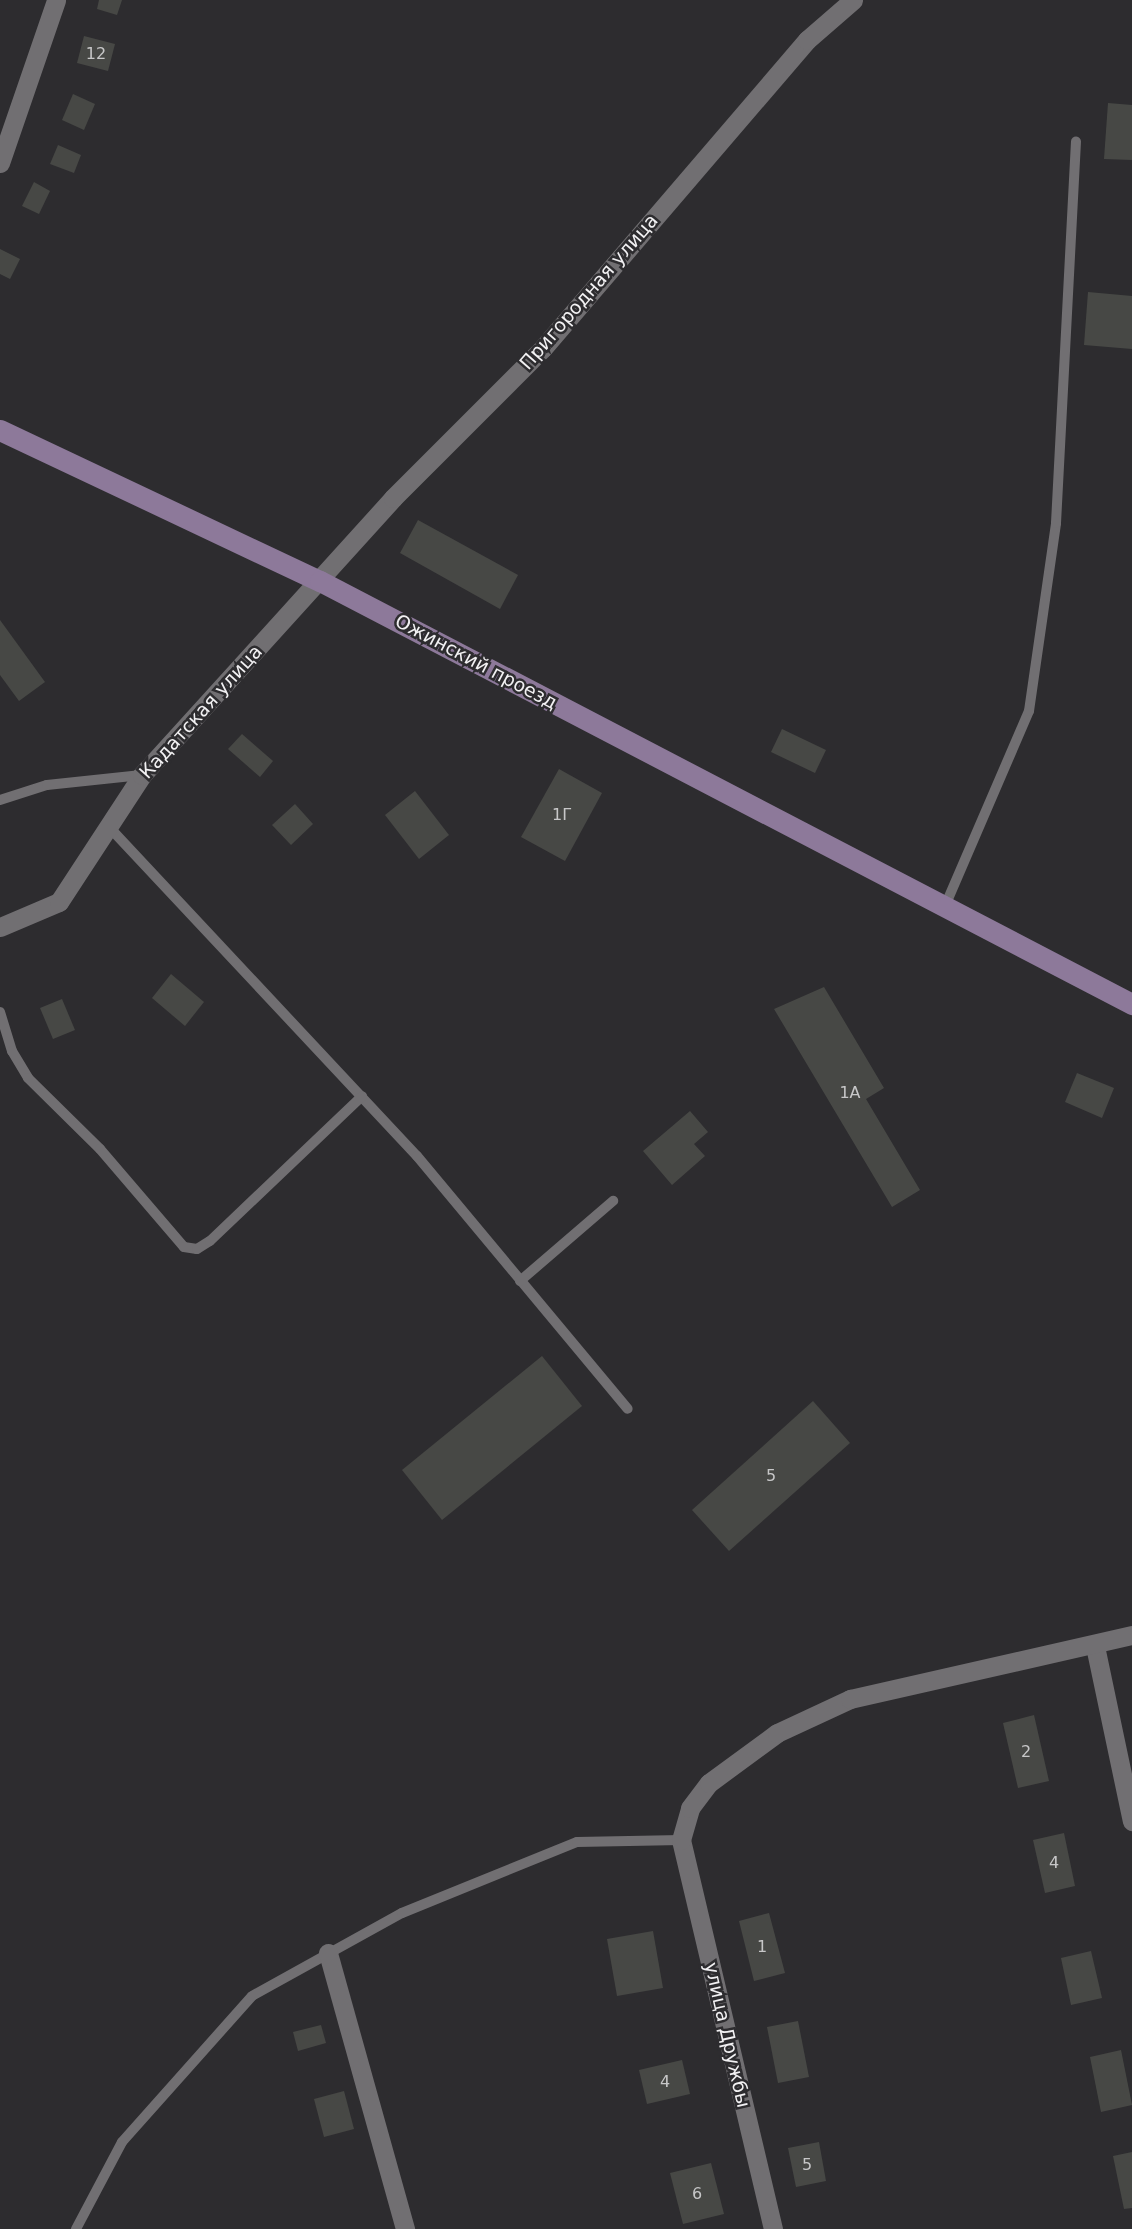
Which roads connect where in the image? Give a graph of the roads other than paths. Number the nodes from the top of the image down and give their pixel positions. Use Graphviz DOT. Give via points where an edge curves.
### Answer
graph roads {
  1 [pos="56,0"];
  2 [pos="853,0"];
  3 [pos="1076,142"];
  4 [pos="0,163"];
  5 [pos="0,430"];
  6 [pos="320,581"];
  7 [pos="142,775"];
  8 [pos="0,800"];
  9 [pos="110,828"];
  10 [pos="945,907"];
  11 [pos="0,927"];
  12 [pos="1131,1003"];
  13 [pos="0,1012"];
  14 [pos="362,1096"];
  15 [pos="613,1201"];
  16 [pos="520,1281"];
  17 [pos="628,1409"];
  18 [pos="1132,1635"];
  19 [pos="1095,1646"];
  20 [pos="1132,1821"];
  21 [pos="681,1840"];
  22 [pos="328,1952"];
  23 [pos="76,2229"];
  24 [pos="405,2229"];
  25 [pos="773,2229"];
  1 -- 4 [label="street"];
  2 -- 6 [label="street, Пригородная улица" via="807,40 543,348 393,498"];
  3 -- 10 [label="lane" via="1056,523 1029,711"];
  5 -- 6 [label="main road, Ожинский проезд"];
  6 -- 7 [label="street, Кадатская улица"];
  6 -- 10 [label="main road, Ожинский проезд"];
  7 -- 8 [label="lane" via="47,785"];
  7 -- 9 [label="street, Кадатская улица"];
  9 -- 11 [label="street, Кадатская улица" via="59,902"];
  9 -- 14 [label="lane"];
  10 -- 12 [label="main road, Ожинский проезд"];
  13 -- 14 [label="lane" via="12,1051 28,1078 100,1149 184,1247 210,1241"];
  14 -- 16 [label="lane"];
  15 -- 16 [label="lane"];
  16 -- 17 [label="lane"];
  18 -- 19 [label="street"];
  19 -- 20 [label="street"];
  19 -- 21 [label="street" via="899,1684 789,1727 709,1783 690,1808"];
  21 -- 22 [label="lane" via="577,1842 402,1913"];
  21 -- 25 [label="street, улица Дружбы"];
  22 -- 23 [label="lane" via="252,1996 122,2142"];
  22 -- 24 [label="street"];
}
